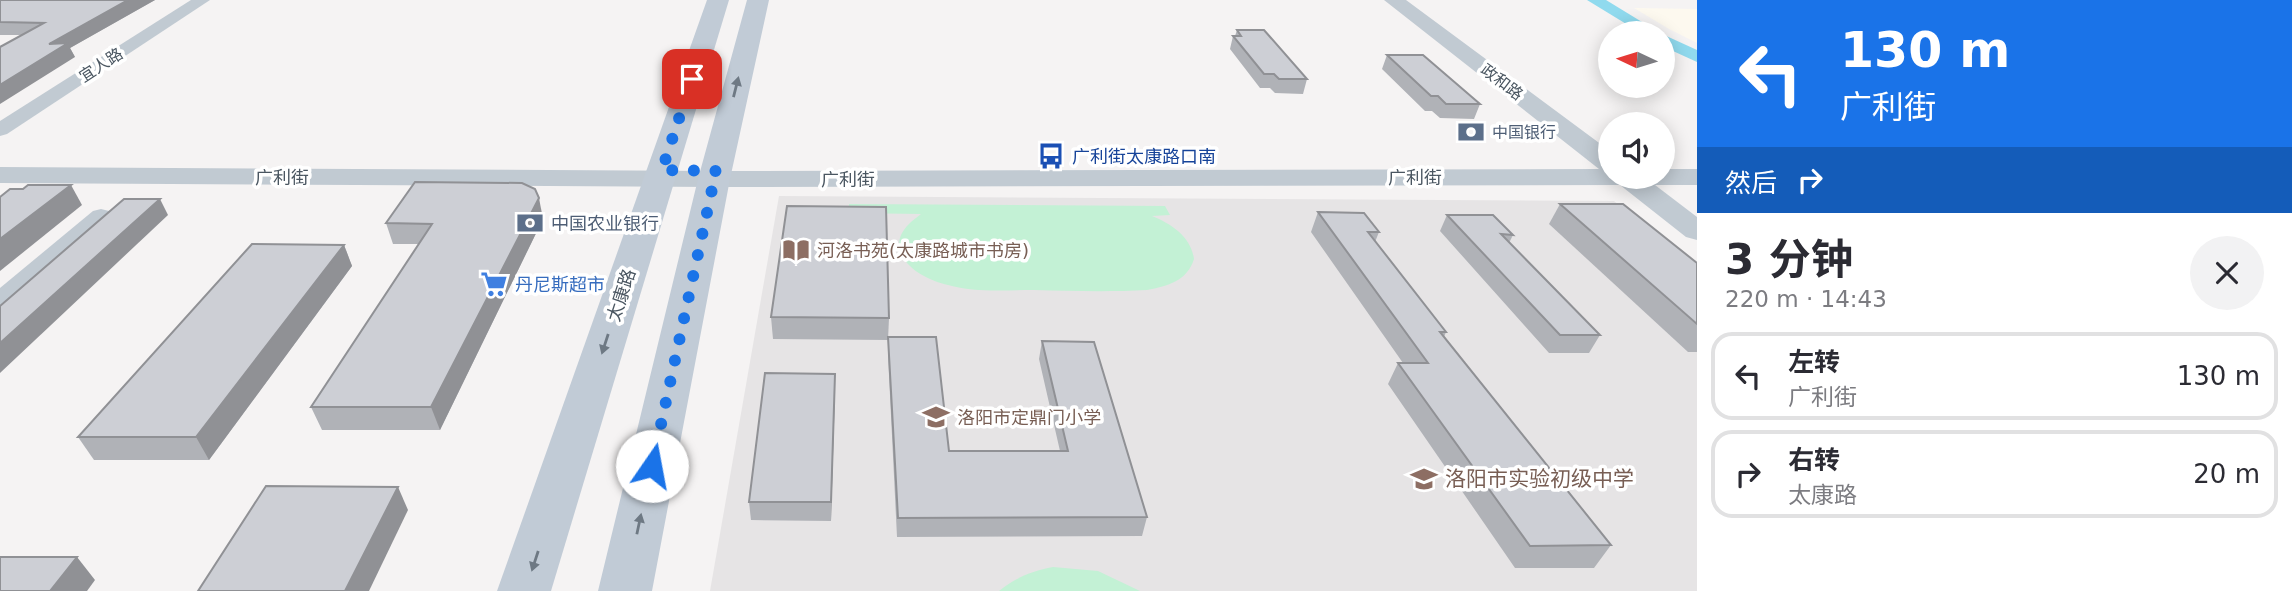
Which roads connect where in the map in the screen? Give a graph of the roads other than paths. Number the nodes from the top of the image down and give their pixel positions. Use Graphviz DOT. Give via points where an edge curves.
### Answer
graph roads {
  1 [pos="194,0"];
  2 [pos="202,0"];
  3 [pos="718,0"];
  4 [pos="758,0"];
  5 [pos="1394,0"];
  6 [pos="1405,0"];
  7 [pos="0,123"];
  8 [pos="0,130"];
  9 [pos="1598,143"];
  10 [pos="1598,157"];
  11 [pos="0,166"];
  12 [pos="1598,166"];
  13 [pos="1675,168"];
  14 [pos="1697,168"];
  15 [pos="0,175"];
  16 [pos="660,175"];
  17 [pos="715,175"];
  18 [pos="1598,177"];
  19 [pos="1675,177"];
  20 [pos="1697,177"];
  21 [pos="1642,189"];
  22 [pos="1659,189"];
  23 [pos="101,216"];
  24 [pos="1697,217"];
  25 [pos="1697,231"];
  26 [pos="0,301"];
  27 [pos="524,591"];
  28 [pos="625,591"];
  1 -- 7 [label="street, 宜人路"];
  2 -- 8 [label="street, 宜人路"];
  3 -- 16 [label="main road, 太康路"];
  17 -- 4 [label="main road, one-way"];
  5 -- 10 [label="street, 政和路"];
  6 -- 9 [label="street, 政和路"];
  11 -- 16 [label="street, 广利街"];
  12 -- 17 [label="street, 广利街"];
  13 -- 14 [label="street"];
  15 -- 16 [label="street, 广利街"];
  16 -- 17 [label="street, 广利街"];
  16 -- 27 [label="main road, 太康路, one-way"];
  17 -- 18 [label="street, 广利街"];
  28 -- 17 [label="main road, one-way"];
  19 -- 20 [label="street, 广利街"];
  21 -- 25 [label="street"];
  22 -- 24 [label="street"];
  23 -- 26 [label="street"];
}
